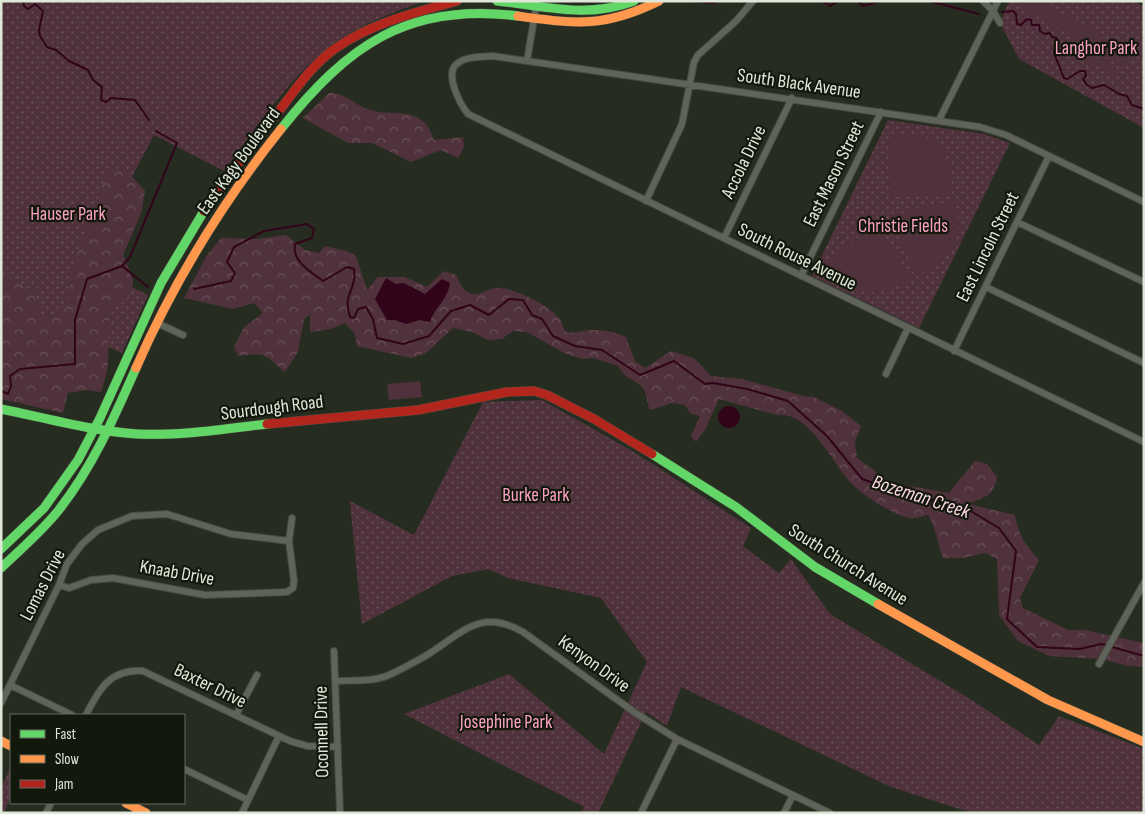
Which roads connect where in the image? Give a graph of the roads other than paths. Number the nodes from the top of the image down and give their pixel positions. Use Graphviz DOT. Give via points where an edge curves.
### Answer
graph roads {
  1 [pos="457,1"];
  2 [pos="497,1"];
  3 [pos="634,1"];
  4 [pos="659,1"];
  5 [pos="753,1"];
  6 [pos="983,1"];
  7 [pos="998,1"];
  8 [pos="537,5"];
  9 [pos="993,11"];
  10 [pos="534,19"];
  11 [pos="1000,23"];
  12 [pos="528,60"];
  13 [pos="453,82"];
  14 [pos="689,84"];
  15 [pos="792,98"];
  16 [pos="881,112"];
  17 [pos="939,120"];
  18 [pos="1049,156"];
  19 [pos="646,201"];
  20 [pos="1144,202"];
  21 [pos="1017,222"];
  22 [pos="724,238"];
  23 [pos="801,276"];
  24 [pos="1144,282"];
  25 [pos="986,286"];
  26 [pos="157,323"];
  27 [pos="908,328"];
  28 [pos="183,335"];
  29 [pos="954,350"];
  30 [pos="1144,363"];
  31 [pos="886,374"];
  32 [pos="547,395"];
  33 [pos="1,409"];
  34 [pos="96,428"];
  35 [pos="109,431"];
  36 [pos="1144,442"];
  37 [pos="292,518"];
  38 [pos="289,541"];
  39 [pos="1,549"];
  40 [pos="1,568"];
  41 [pos="1144,583"];
  42 [pos="59,585"];
  43 [pos="334,651"];
  44 [pos="1099,664"];
  45 [pos="257,675"];
  46 [pos="336,681"];
  47 [pos="10,685"];
  48 [pos="1,703"];
  49 [pos="70,714"];
  50 [pos="87,714"];
  51 [pos="236,715"];
  52 [pos="279,736"];
  53 [pos="677,739"];
  54 [pos="1144,742"];
  55 [pos="338,748"];
  56 [pos="185,769"];
  57 [pos="793,795"];
  58 [pos="248,800"];
  59 [pos="128,804"];
  60 [pos="142,812"];
  61 [pos="242,813"];
  62 [pos="340,813"];
  63 [pos="641,813"];
  64 [pos="784,813"];
  65 [pos="830,813"];
  1 -- 34 [label="main road, East Kagy Boulevard" via="404,16 348,40 311,71 236,166 176,258 149,308"];
  2 -- 8 [label="main road"];
  3 -- 8 [label="main road" via="613,10 596,12"];
  4 -- 10 [label="main road, East Kagy Boulevard" via="631,15 604,22 569,24"];
  5 -- 14 [label="street" via="698,55"];
  6 -- 9 [label="street"];
  7 -- 9 [label="street"];
  8 -- 10 [label="street"];
  9 -- 11 [label="street"];
  9 -- 17 [label="street"];
  10 -- 12 [label="street"];
  10 -- 26 [label="main road, East Kagy Boulevard" via="458,14 431,19 387,34 345,59 311,92 228,201 191,259"];
  12 -- 13 [label="street, South Black Avenue" via="493,56 464,60 452,69"];
  12 -- 14 [label="street, South Black Avenue"];
  13 -- 19 [label="street, South Rouse Avenue" via="468,114"];
  14 -- 15 [label="street, South Black Avenue"];
  14 -- 19 [label="street" via="679,132"];
  15 -- 16 [label="street, South Black Avenue"];
  15 -- 22 [label="street, Accola Drive"];
  16 -- 17 [label="street, South Black Avenue"];
  16 -- 23 [label="street, East Mason Street"];
  17 -- 18 [label="street, South Black Avenue" via="990,129"];
  18 -- 20 [label="street, South Black Avenue"];
  18 -- 21 [label="street, East Lincoln Street"];
  19 -- 22 [label="street, South Rouse Avenue"];
  21 -- 24 [label="street"];
  21 -- 25 [label="street, East Lincoln Street"];
  22 -- 23 [label="street, South Rouse Avenue"];
  23 -- 27 [label="street, South Rouse Avenue"];
  25 -- 29 [label="street, East Lincoln Street"];
  25 -- 30 [label="street"];
  26 -- 28 [label="street"];
  26 -- 35 [label="main road, East Kagy Boulevard"];
  27 -- 29 [label="street, South Rouse Avenue"];
  27 -- 31 [label="street"];
  29 -- 36 [label="street, South Rouse Avenue"];
  32 -- 35 [label="main road, Sourdough Road" via="534,391 507,392 436,408 314,418 206,432 144,434"];
  32 -- 54 [label="main road, South Church Avenue" via="630,440 736,507 815,566 904,620 1048,700"];
  33 -- 34 [label="main road, Sourdough Road"];
  34 -- 35 [label="main road, Sourdough Road"];
  34 -- 39 [label="main road, East Kagy Boulevard" via="50,500"];
  35 -- 40 [label="main road, East Kagy Boulevard" via="63,505 39,533"];
  37 -- 38 [label="street"];
  38 -- 42 [label="street, Lomas Drive" via="232,534 167,514 132,516 98,530 82,544 67,564"];
  38 -- 42 [label="street, Knaab Drive" via="294,581 292,588 281,592 205,595 113,578 91,580 69,588"];
  41 -- 44 [label="street"];
  42 -- 47 [label="street, Lomas Drive"];
  43 -- 46 [label="street, Oconnell Drive"];
  45 -- 51 [label="street"];
  46 -- 53 [label="street, Kenyon Drive" via="389,675 464,628 482,622 502,623 523,632"];
  46 -- 55 [label="street, Oconnell Drive"];
  47 -- 48 [label="street, Lomas Drive"];
  47 -- 49 [label="street"];
  50 -- 51 [label="street, Baxter Drive" via="108,680 134,670 150,673"];
  51 -- 52 [label="street, Baxter Drive"];
  52 -- 55 [label="street, Baxter Drive" via="299,744"];
  52 -- 58 [label="street"];
  53 -- 57 [label="street, Kenyon Drive"];
  53 -- 63 [label="street"];
  55 -- 62 [label="street, Oconnell Drive"];
  56 -- 58 [label="street"];
  57 -- 64 [label="street"];
  57 -- 65 [label="street, Kenyon Drive"];
  58 -- 61 [label="street"];
  59 -- 60 [label="main road"];
}
